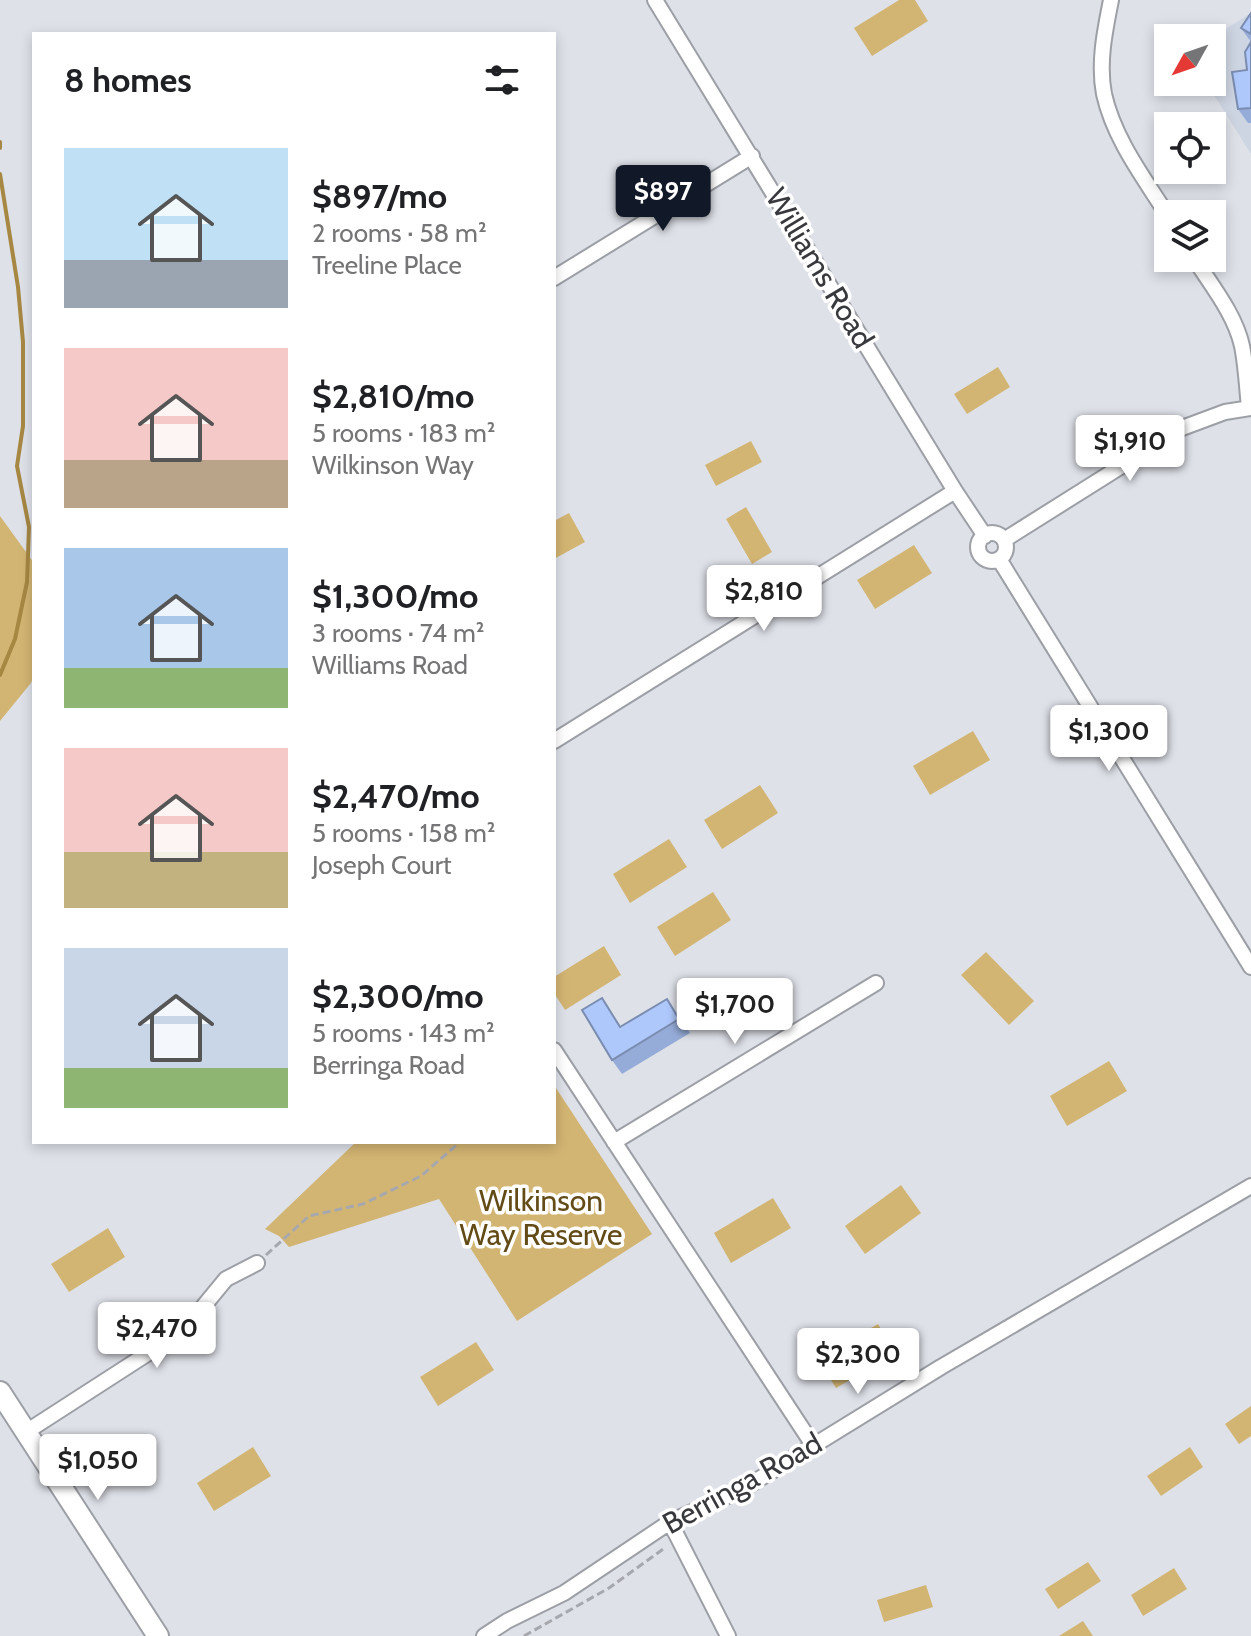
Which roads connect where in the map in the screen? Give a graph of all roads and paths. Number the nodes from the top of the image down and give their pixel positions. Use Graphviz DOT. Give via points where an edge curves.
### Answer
graph roads {
  1 [pos="655,0"];
  2 [pos="1111,0"];
  3 [pos="752,156"];
  4 [pos="1158,200"];
  5 [pos="1203,272"];
  6 [pos="556,277"];
  7 [pos="1250,408"];
  8 [pos="955,491"];
  9 [pos="985,536"];
  10 [pos="1004,540"];
  11 [pos="999,559"];
  12 [pos="556,740"];
  13 [pos="1251,967"];
  14 [pos="876,983"];
  15 [pos="556,1053"];
  16 [pos="614,1142"];
  17 [pos="458,1144"];
  18 [pos="1251,1186"];
  19 [pos="257,1263"];
  20 [pos="0,1392"];
  21 [pos="26,1432"];
  22 [pos="813,1445"];
  23 [pos="670,1522"];
  24 [pos="678,1538"];
  25 [pos="158,1636"];
  26 [pos="484,1636"];
  27 [pos="524,1636"];
  28 [pos="728,1636"];
  1 -- 3 [label="street, Williams Road"];
  2 -- 4 [label="street" via="1102,59 1104,93 1115,127"];
  3 -- 6 [label="street"];
  3 -- 8 [label="street, Williams Road"];
  5 -- 7 [label="street" via="1232,318 1242,346"];
  7 -- 10 [label="street" via="1182,428"];
  8 -- 9 [label="street, Williams Road"];
  8 -- 12 [label="street"];
  9 -- 10 [label="street"];
  9 -- 11 [label="street" via="979,552 990,561"];
  10 -- 11 [label="street" via="1006,549"];
  11 -- 13 [label="street"];
  14 -- 16 [label="street"];
  15 -- 16 [label="street"];
  16 -- 22 [label="street"];
  17 -- 19 [label="path" via="421,1176 363,1204 309,1216"];
  18 -- 22 [label="street, Berringa Road"];
  19 -- 21 [label="street" via="226,1279 184,1330"];
  20 -- 21 [label="street"];
  21 -- 25 [label="street"];
  22 -- 23 [label="street, Berringa Road" via="743,1489"];
  23 -- 24 [label="street"];
  23 -- 26 [label="street, Berringa Road" via="586,1579"];
  24 -- 27 [label="path" via="609,1588"];
  24 -- 28 [label="street"];
}
